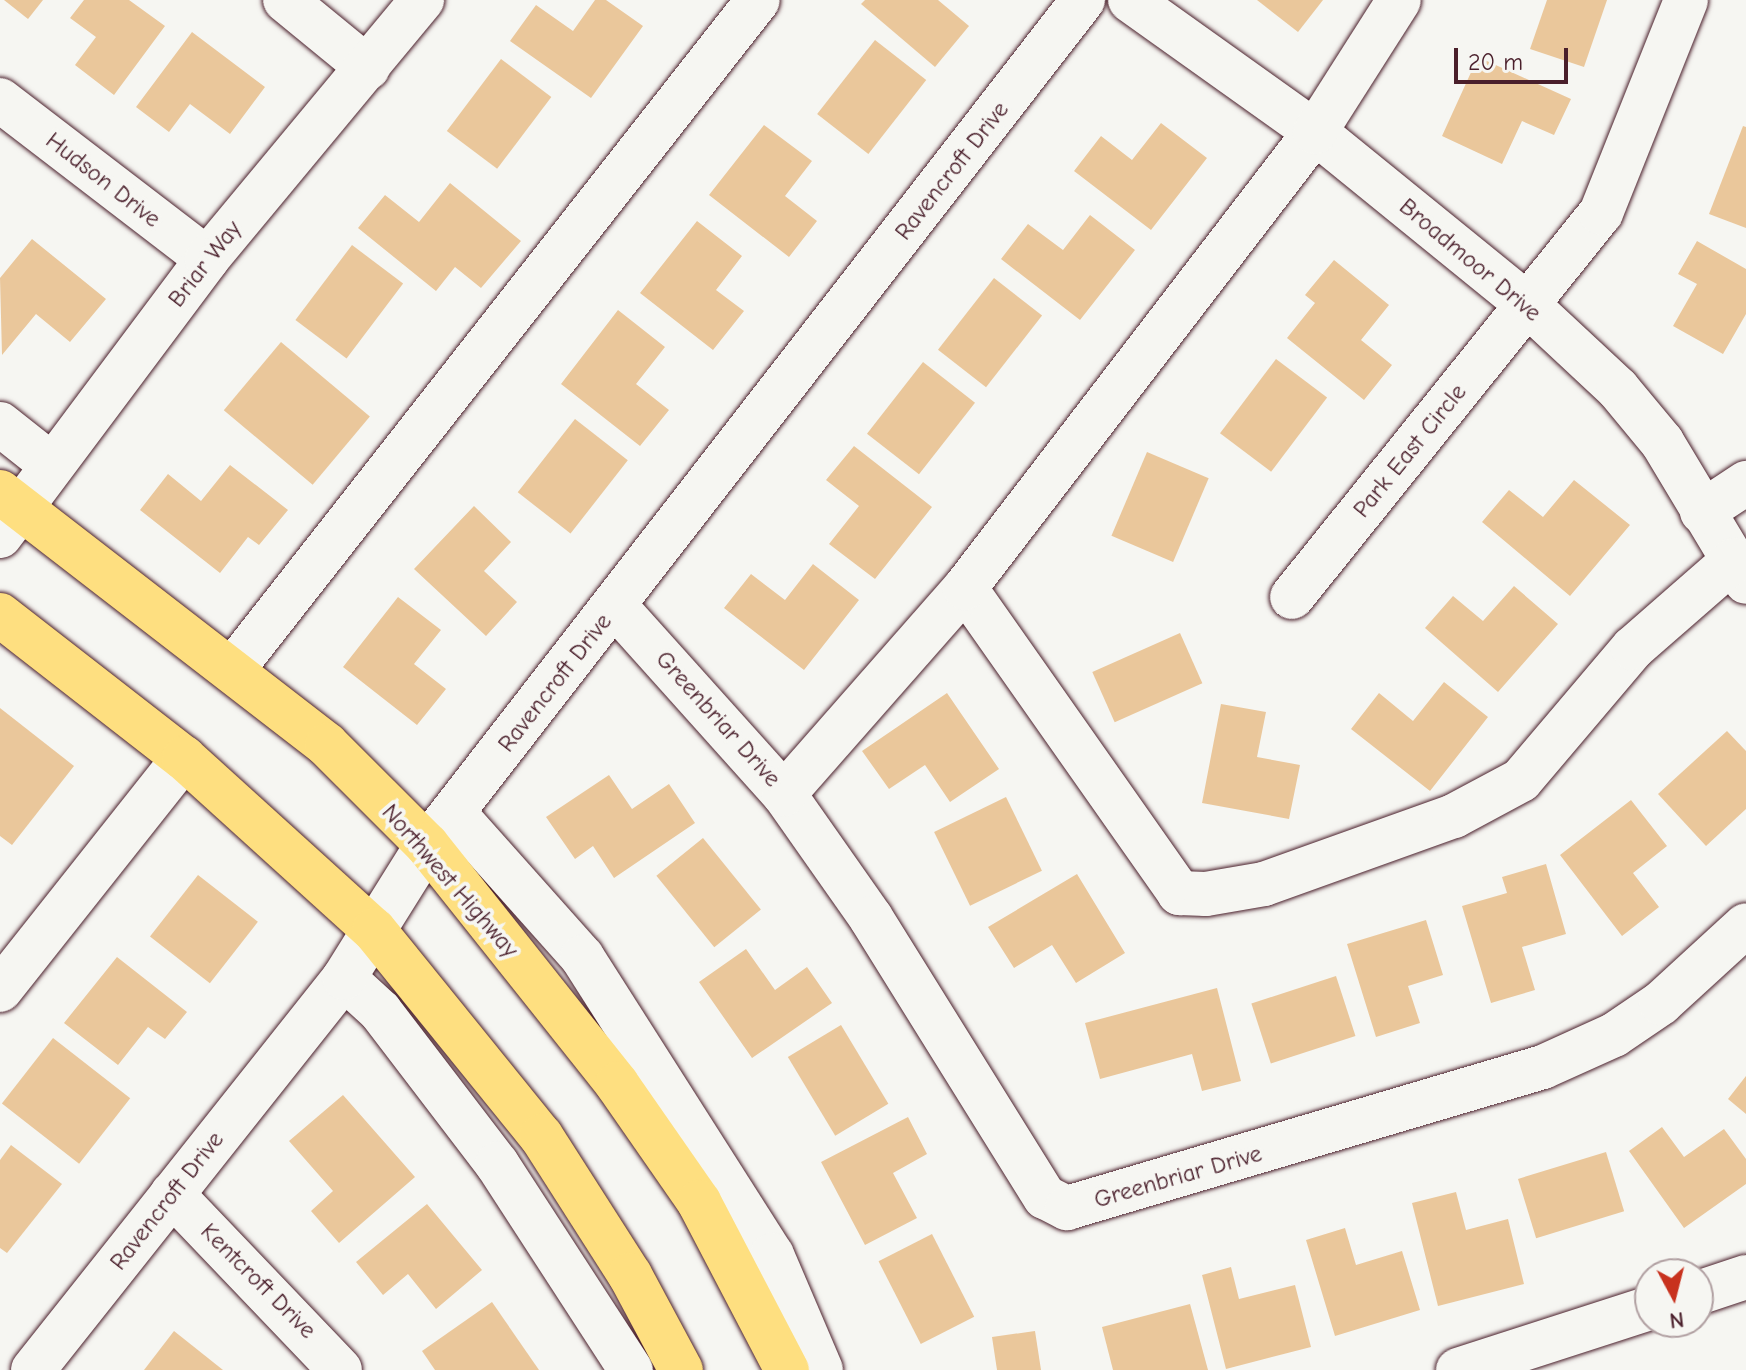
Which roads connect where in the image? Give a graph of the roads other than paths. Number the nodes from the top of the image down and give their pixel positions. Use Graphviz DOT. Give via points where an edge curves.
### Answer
graph roads {
  1 [pos="285,0"];
  2 [pos="422,0"];
  3 [pos="758,0"];
  4 [pos="1083,0"];
  5 [pos="1130,0"];
  6 [pos="1399,0"];
  7 [pos="1686,0"];
  8 [pos="368,68"];
  9 [pos="0,100"];
  10 [pos="1315,132"];
  11 [pos="207,259"];
  12 [pos="1528,305"];
  13 [pos="0,424"];
  14 [pos="52,465"];
  15 [pos="1746,483"];
  16 [pos="6,512"];
  17 [pos="1702,512"];
  18 [pos="1740,571"];
  19 [pos="965,588"];
  20 [pos="1292,597"];
  21 [pos="616,607"];
  22 [pos="0,615"];
  23 [pos="233,669"];
  24 [pos="184,758"];
  25 [pos="784,794"];
  26 [pos="453,812"];
  27 [pos="427,845"];
  28 [pos="1746,925"];
  29 [pos="374,930"];
  30 [pos="344,978"];
  31 [pos="0,990"];
  32 [pos="172,1194"];
  33 [pos="1746,1277"];
  34 [pos="1714,1288"];
  35 [pos="1634,1313"];
  36 [pos="33,1370"];
  37 [pos="340,1370"];
  38 [pos="631,1370"];
  39 [pos="681,1370"];
  40 [pos="787,1370"];
  41 [pos="821,1370"];
  42 [pos="1458,1370"];
  1 -- 8 [label="street"];
  2 -- 8 [label="street, Briar Way"];
  3 -- 23 [label="street"];
  4 -- 21 [label="street, Ravencroft Drive"];
  5 -- 10 [label="street, Broadmoor Drive"];
  6 -- 10 [label="street"];
  7 -- 12 [label="street, Park East Circle" via="1601,213"];
  8 -- 11 [label="street, Briar Way"];
  9 -- 11 [label="street, Hudson Drive"];
  10 -- 12 [label="street, Broadmoor Drive"];
  10 -- 19 [label="street"];
  11 -- 14 [label="street, Briar Way"];
  12 -- 17 [label="street, Broadmoor Drive" via="1618,389 1662,442"];
  12 -- 20 [label="street, Park East Circle"];
  13 -- 14 [label="street"];
  14 -- 16 [label="street, Briar Way"];
  15 -- 17 [label="street"];
  16 -- 23 [label="main road, Northwest Highway"];
  17 -- 18 [label="street, Broadmoor Drive"];
  18 -- 19 [label="street" via="1633,648 1521,780 1454,816 1264,884 1206,894 1179,893"];
  19 -- 25 [label="street"];
  21 -- 25 [label="street, Greenbriar Drive"];
  21 -- 26 [label="street, Ravencroft Drive"];
  22 -- 24 [label="main road"];
  23 -- 27 [label="main road, Northwest Highway" via="327,745"];
  24 -- 29 [label="main road"];
  24 -- 31 [label="street"];
  25 -- 28 [label="street, Greenbriar Drive" via="871,918 1045,1197 1067,1208 1543,1067 1614,1035 1661,1003"];
  26 -- 27 [label="street, Ravencroft Drive"];
  26 -- 41 [label="street" via="582,957 772,1255"];
  27 -- 29 [label="street, Ravencroft Drive"];
  27 -- 40 [label="main road, Northwest Highway" via="617,1084 699,1202"];
  29 -- 30 [label="street, Ravencroft Drive"];
  29 -- 39 [label="main road" via="541,1136 630,1275"];
  30 -- 32 [label="street, Ravencroft Drive"];
  30 -- 38 [label="street" via="380,1011 497,1164"];
  32 -- 36 [label="street, Ravencroft Drive"];
  32 -- 37 [label="street, Kentcroft Drive"];
  33 -- 34 [label="street"];
  35 -- 42 [label="street"];
}
